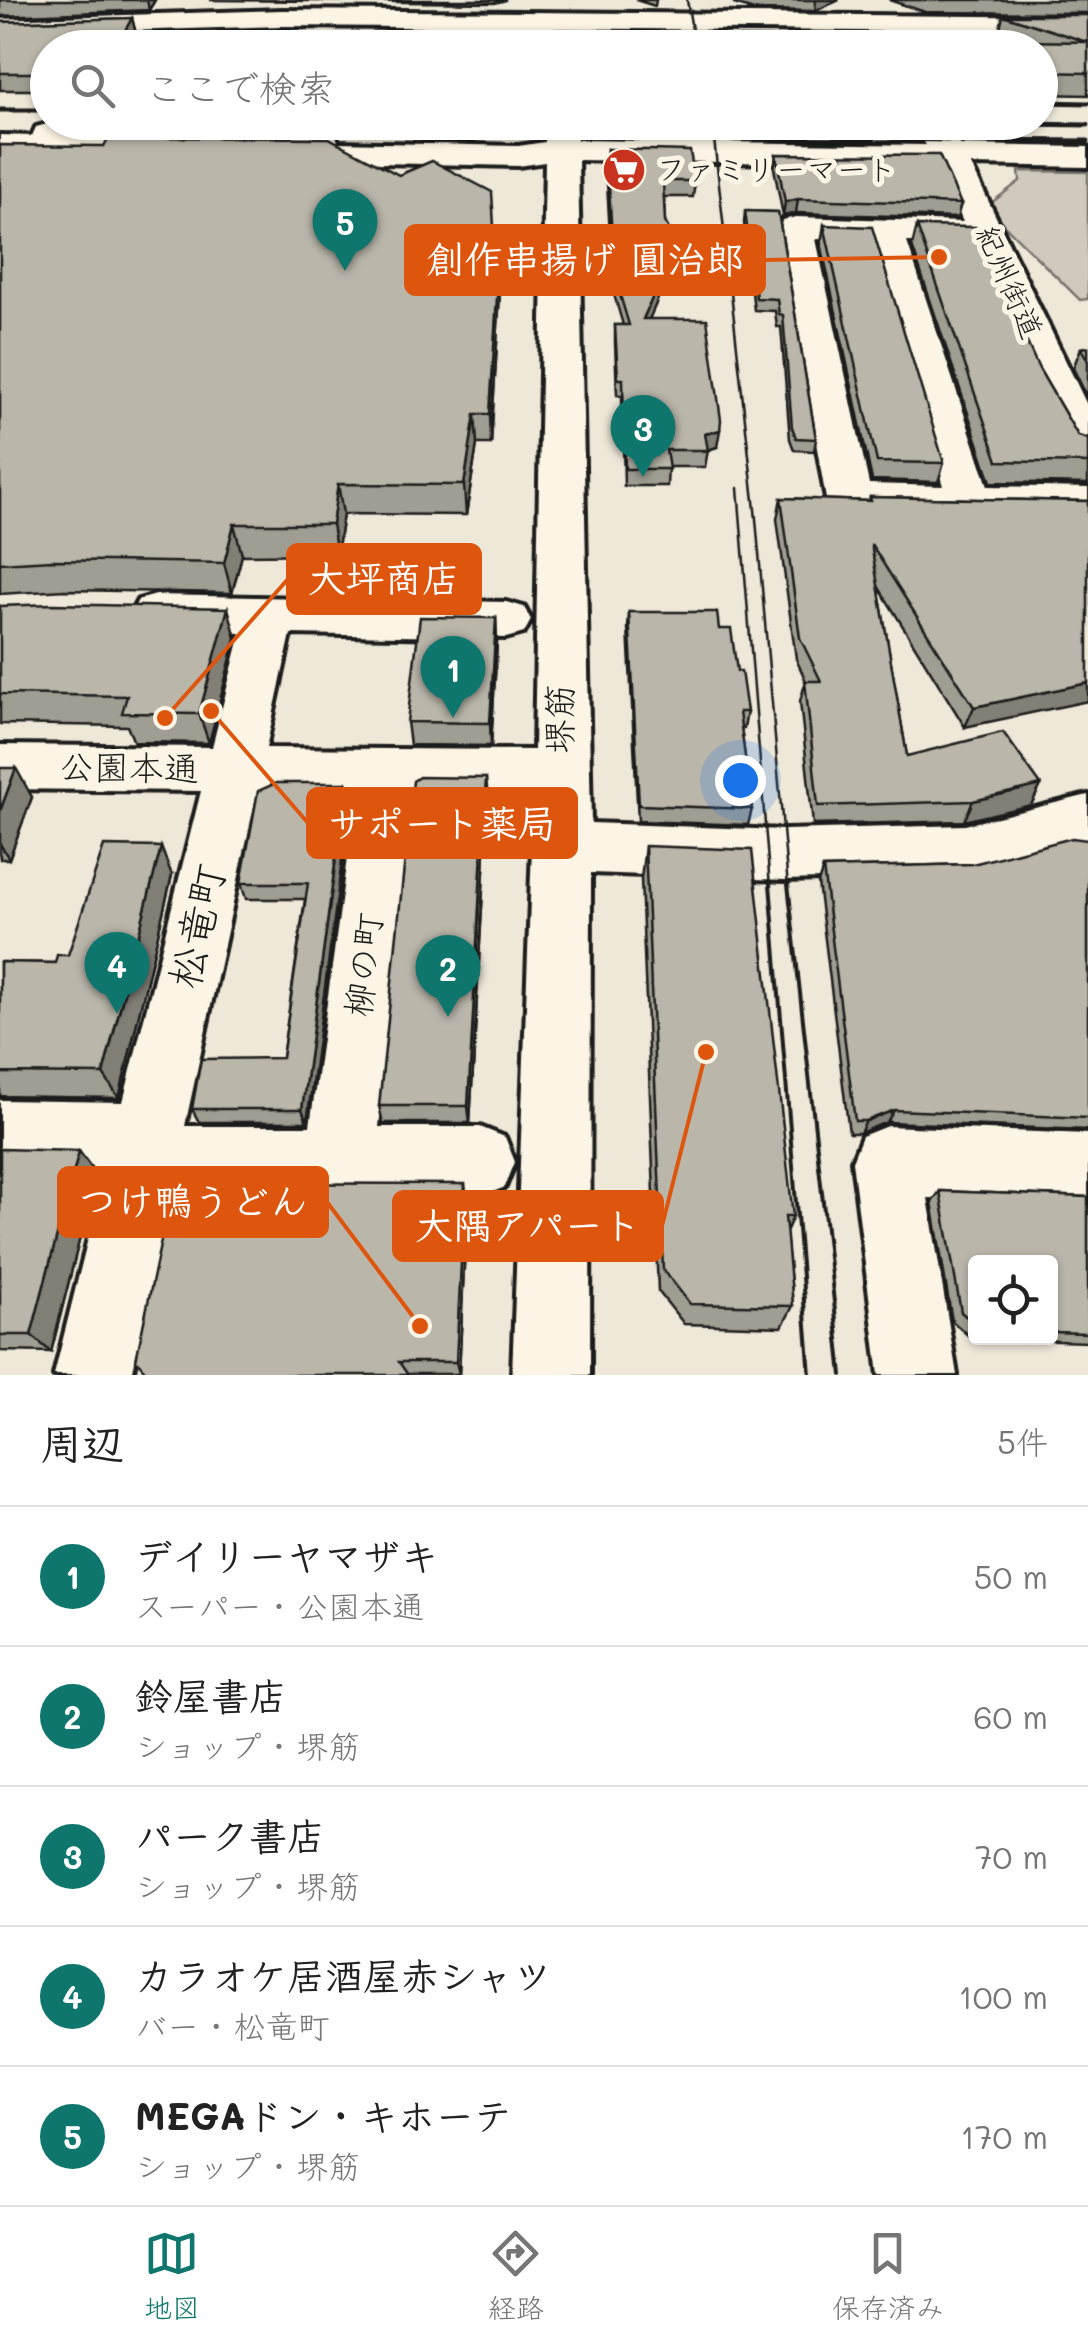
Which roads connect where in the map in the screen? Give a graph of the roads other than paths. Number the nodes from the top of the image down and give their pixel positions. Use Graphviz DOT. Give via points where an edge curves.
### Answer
graph roads {
  1 [pos="284,9"];
  2 [pos="724,12"];
  3 [pos="1065,16"];
  4 [pos="567,29"];
  5 [pos="284,30"];
  6 [pos="876,30"];
  7 [pos="1,31"];
  8 [pos="30,31"];
  9 [pos="1058,48"];
  10 [pos="1088,49"];
  11 [pos="0,133"];
  12 [pos="30,134"];
  13 [pos="404,140"];
  14 [pos="533,140"];
  15 [pos="552,140"];
  16 [pos="560,140"];
  17 [pos="642,140"];
  18 [pos="939,140"];
  19 [pos="0,145"];
  20 [pos="950,155"];
  21 [pos="1088,157"];
  22 [pos="886,232"];
  23 [pos="988,233"];
  24 [pos="1088,445"];
  25 [pos="970,501"];
  26 [pos="1088,503"];
  27 [pos="102,613"];
  28 [pos="270,615"];
  29 [pos="506,620"];
  30 [pos="0,767"];
  31 [pos="207,769"];
  32 [pos="387,772"];
  33 [pos="560,774"];
  34 [pos="1088,819"];
  35 [pos="562,848"];
  36 [pos="0,1134"];
  37 [pos="147,1149"];
  38 [pos="342,1159"];
  39 [pos="480,1162"];
  40 [pos="1088,1170"];
  41 [pos="94,1375"];
  42 [pos="551,1375"];
  43 [pos="918,1375"];
  1 -- 4 [label="street"];
  1 -- 7 [label="street" via="250,19"];
  2 -- 4 [label="street"];
  2 -- 6 [label="street"];
  3 -- 6 [label="street"];
  4 -- 5 [label="street"];
  4 -- 6 [label="street"];
  7 -- 8 [label="street"];
  9 -- 10 [label="street"];
  11 -- 12 [label="street"];
  13 -- 14 [label="street"];
  15 -- 19 [label="street" via="518,156"];
  16 -- 33 [label="street, 堺筋"];
  17 -- 20 [label="street"];
  18 -- 20 [label="street, 紀州街道"];
  20 -- 21 [label="street"];
  20 -- 23 [label="street, 紀州街道"];
  22 -- 23 [label="street"];
  22 -- 25 [label="street"];
  22 -- 25 [label="street" via="796,228 848,498"];
  23 -- 24 [label="street, 紀州街道"];
  25 -- 26 [label="street"];
  27 -- 28 [label="street"];
  28 -- 29 [label="street"];
  28 -- 31 [label="street, 松竜町" via="242,746"];
  30 -- 31 [label="street, 公園本通"];
  31 -- 32 [label="street, 公園本通"];
  31 -- 37 [label="street, 松竜町"];
  32 -- 33 [label="street, 公園本通"];
  32 -- 38 [label="street, 柳の町"];
  33 -- 35 [label="street, 堺筋"];
  34 -- 35 [label="street" via="965,850 785,855"];
  35 -- 42 [label="street, 堺筋"];
  36 -- 37 [label="street"];
  37 -- 38 [label="street"];
  37 -- 41 [label="street, 松竜町"];
  38 -- 39 [label="street"];
  40 -- 43 [label="street" via="887,1161"];
}
